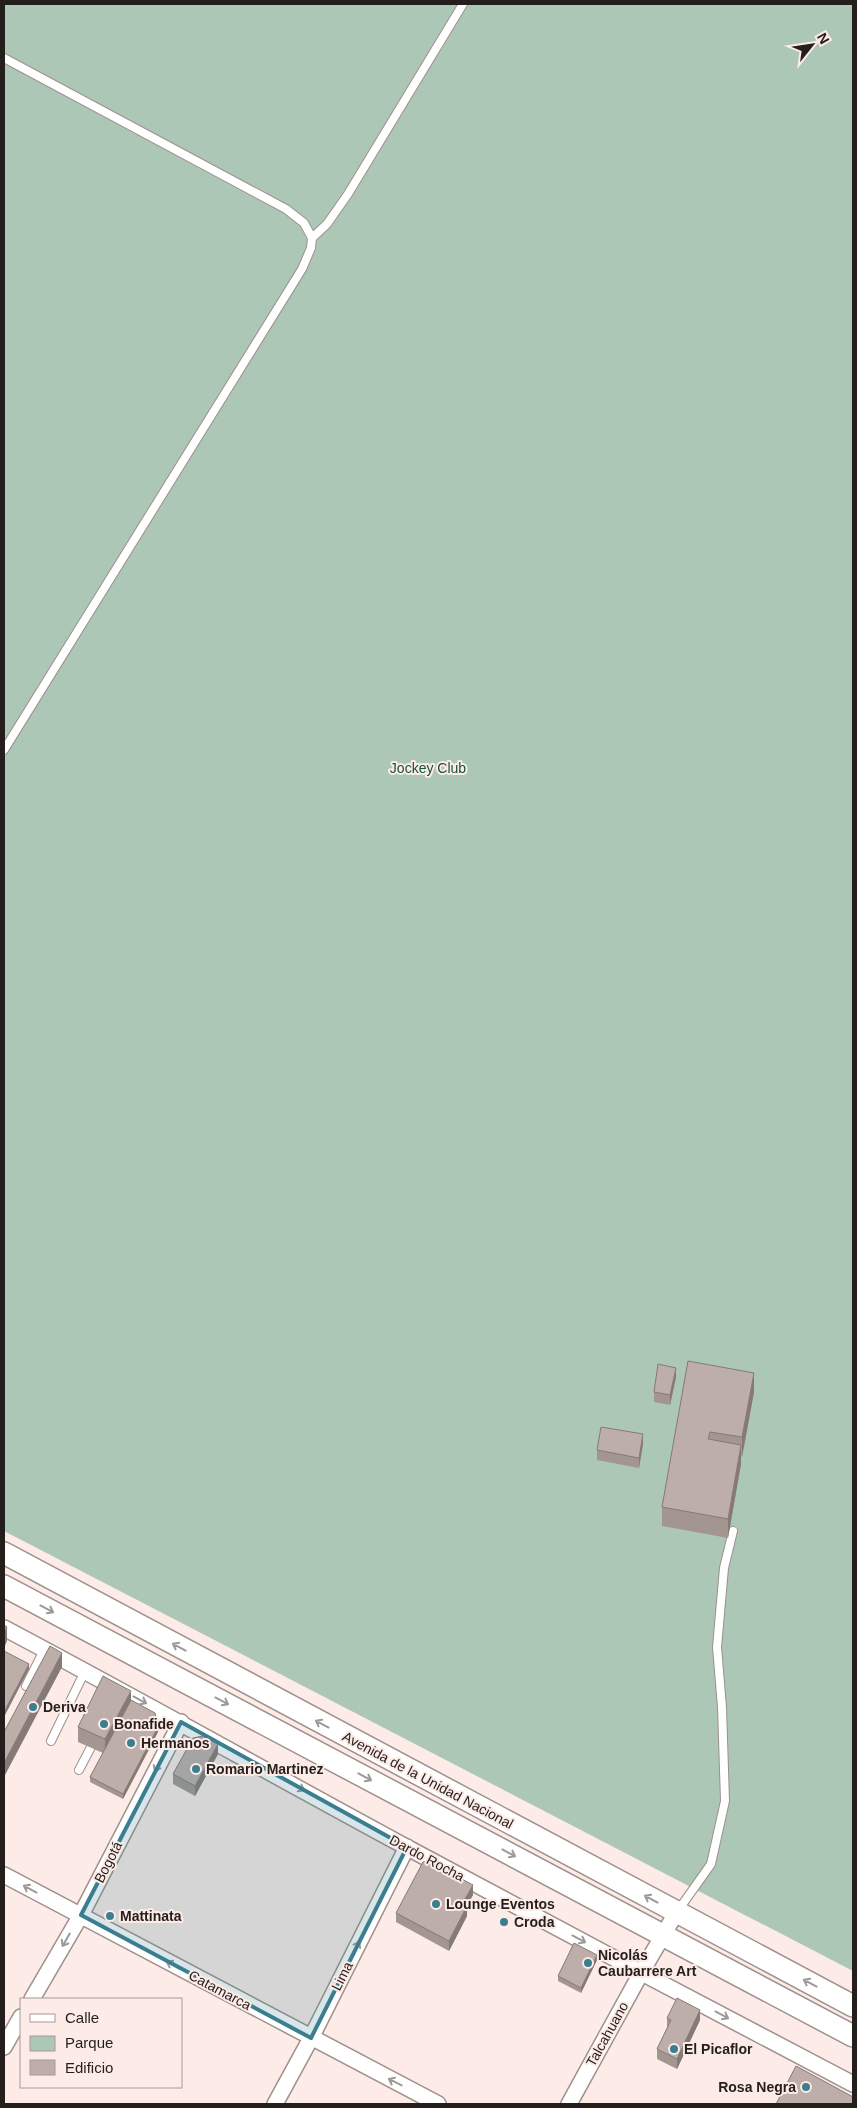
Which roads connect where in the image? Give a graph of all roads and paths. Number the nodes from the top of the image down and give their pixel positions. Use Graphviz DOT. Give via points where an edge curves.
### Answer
graph roads {
  1 [pos="463,4"];
  2 [pos="4,58"];
  3 [pos="312,238"];
  4 [pos="4,750"];
  5 [pos="733,1531"];
  6 [pos="4,1553"];
  7 [pos="4,1586"];
  8 [pos="4,1628"];
  9 [pos="44,1650"];
  10 [pos="85,1671"];
  11 [pos="26,1686"];
  12 [pos="181,1722"];
  13 [pos="51,1741"];
  14 [pos="91,1747"];
  15 [pos="79,1770"];
  16 [pos="407,1847"];
  17 [pos="4,1874"];
  18 [pos="676,1913"];
  19 [pos="81,1916"];
  20 [pos="663,1934"];
  21 [pos="641,1973"];
  22 [pos="33,1998"];
  23 [pos="853,2006"];
  24 [pos="20,2019"];
  25 [pos="853,2036"];
  26 [pos="311,2038"];
  27 [pos="4,2048"];
  28 [pos="853,2084"];
  29 [pos="275,2104"];
  30 [pos="438,2104"];
  31 [pos="569,2104"];
  1 -- 3 [label="lane" via="348,194"];
  2 -- 3 [label="lane" via="286,209 304,223"];
  3 -- 4 [label="lane" via="302,269 265,331"];
  5 -- 18 [label="lane" via="724,1568 717,1647 725,1801 711,1864"];
  18 -- 6 [label="main road, Avenida de la Unidad Nacional, one-way"];
  7 -- 20 [label="main road, Avenida de la Unidad Nacional, one-way"];
  8 -- 9 [label="street, Dardo Rocha"];
  9 -- 10 [label="street, Dardo Rocha"];
  9 -- 11 [label="lane"];
  10 -- 12 [label="street, Dardo Rocha, one-way" via="119,1694"];
  10 -- 13 [label="lane"];
  12 -- 16 [label="street, Dardo Rocha, one-way"];
  12 -- 19 [label="street, Bogotá, one-way"];
  14 -- 15 [label="lane"];
  16 -- 21 [label="street, Dardo Rocha, one-way"];
  26 -- 16 [label="street, Lima, one-way"];
  19 -- 17 [label="street, Catamarca, one-way"];
  18 -- 20 [label="street, Talcahuano"];
  23 -- 18 [label="main road, Avenida de la Unidad Nacional, one-way"];
  19 -- 22 [label="street, Bogotá, one-way"];
  26 -- 19 [label="street, Catamarca, one-way"];
  20 -- 21 [label="street, Talcahuano"];
  20 -- 25 [label="main road, Avenida de la Unidad Nacional"];
  21 -- 28 [label="street, Dardo Rocha, one-way"];
  21 -- 31 [label="street, Talcahuano"];
  24 -- 27 [label="street"];
  26 -- 29 [label="street, Lima"];
  30 -- 26 [label="street, Catamarca, one-way"];
}
